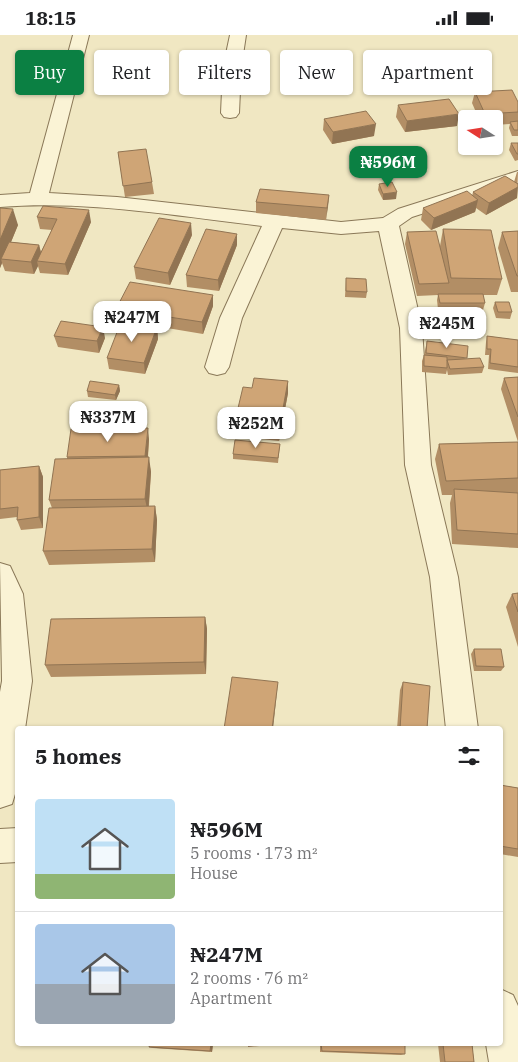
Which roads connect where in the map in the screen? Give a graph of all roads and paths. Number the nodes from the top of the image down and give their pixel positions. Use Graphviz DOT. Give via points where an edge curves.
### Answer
graph roads {
  1 [pos="81,35"];
  2 [pos="238,35"];
  3 [pos="230,113"];
  4 [pos="518,177"];
  5 [pos="38,198"];
  6 [pos="0,201"];
  7 [pos="275,221"];
  8 [pos="388,224"];
  9 [pos="217,367"];
  10 [pos="0,575"];
  11 [pos="462,726"];
  12 [pos="0,792"];
  13 [pos="15,845"];
  14 [pos="0,846"];
  15 [pos="503,1028"];
  16 [pos="508,1062"];
  1 -- 5 [label="street"];
  2 -- 3 [label="street" via="232,68"];
  4 -- 8 [label="street" via="405,213"];
  5 -- 6 [label="street"];
  5 -- 7 [label="street" via="189,210"];
  7 -- 8 [label="street" via="341,228"];
  7 -- 9 [label="street" via="232,318"];
  8 -- 11 [label="street" via="411,328 418,465 444,577"];
  10 -- 12 [label="street" via="9,594 17,681"];
  13 -- 14 [label="street"];
  15 -- 16 [label="street"];
}
